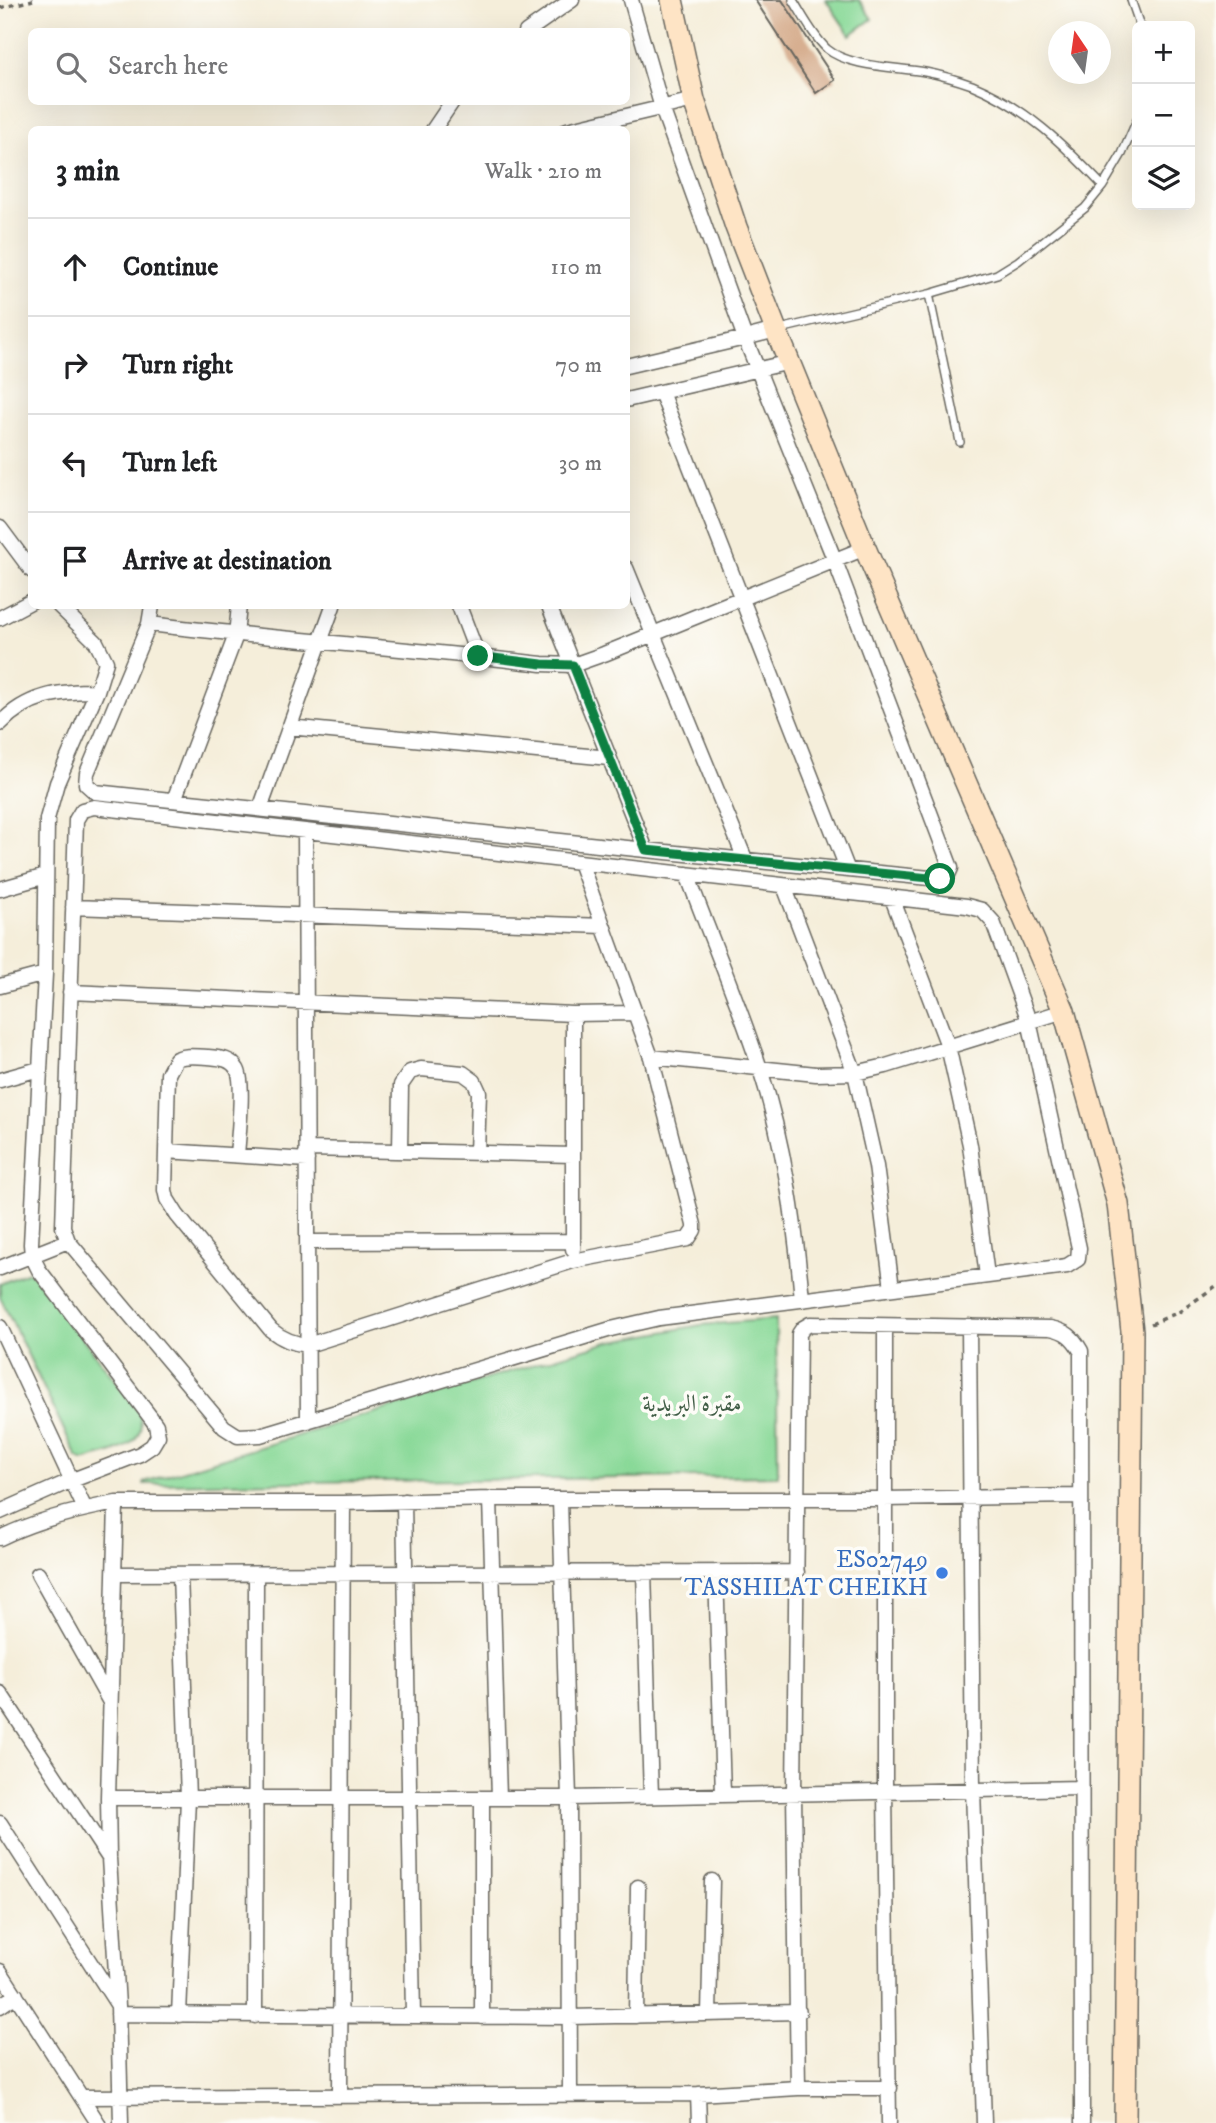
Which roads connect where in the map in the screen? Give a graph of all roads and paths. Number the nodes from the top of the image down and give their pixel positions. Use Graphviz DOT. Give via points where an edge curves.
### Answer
graph roads {
  1 [pos="33,0"];
  2 [pos="572,0"];
  3 [pos="631,0"];
  4 [pos="672,0"];
  5 [pos="793,0"];
  6 [pos="1131,0"];
  7 [pos="0,8"];
  8 [pos="1138,21"];
  9 [pos="532,28"];
  10 [pos="694,100"];
  11 [pos="450,105"];
  12 [pos="662,108"];
  13 [pos="436,126"];
  14 [pos="584,126"];
  15 [pos="1132,131"];
  16 [pos="1103,186"];
  17 [pos="929,294"];
  18 [pos="776,330"];
  19 [pos="745,338"];
  20 [pos="790,362"];
  21 [pos="630,365"];
  22 [pos="759,370"];
  23 [pos="661,392"];
  24 [pos="630,399"];
  25 [pos="960,442"];
  26 [pos="0,528"];
  27 [pos="865,548"];
  28 [pos="835,561"];
  29 [pos="28,566"];
  30 [pos="630,578"];
  31 [pos="741,598"];
  32 [pos="28,603"];
  33 [pos="63,609"];
  34 [pos="152,609"];
  35 [pos="239,609"];
  36 [pos="332,609"];
  37 [pos="460,609"];
  38 [pos="550,609"];
  39 [pos="0,618"];
  40 [pos="149,624"];
  41 [pos="653,633"];
  42 [pos="236,635"];
  43 [pos="322,641"];
  44 [pos="478,656"];
  45 [pos="573,665"];
  46 [pos="97,691"];
  47 [pos="0,724"];
  48 [pos="289,727"];
  49 [pos="609,758"];
  50 [pos="174,800"];
  51 [pos="260,809"];
  52 [pos="305,831"];
  53 [pos="646,850"];
  54 [pos="745,859"];
  55 [pos="580,862"];
  56 [pos="847,868"];
  57 [pos="687,874"];
  58 [pos="46,876"];
  59 [pos="784,886"];
  60 [pos="0,889"];
  61 [pos="892,898"];
  62 [pos="73,907"];
  63 [pos="306,915"];
  64 [pos="603,926"];
  65 [pos="45,974"];
  66 [pos="0,986"];
  67 [pos="71,992"];
  68 [pos="306,1003"];
  69 [pos="1064,1011"];
  70 [pos="635,1013"];
  71 [pos="573,1014"];
  72 [pos="1030,1021"];
  73 [pos="948,1046"];
  74 [pos="651,1057"];
  75 [pos="760,1068"];
  76 [pos="39,1069"];
  77 [pos="855,1073"];
  78 [pos="0,1080"];
  79 [pos="166,1151"];
  80 [pos="400,1151"];
  81 [pos="477,1153"];
  82 [pos="307,1154"];
  83 [pos="237,1155"];
  84 [pos="573,1155"];
  85 [pos="68,1241"];
  86 [pos="573,1241"];
  87 [pos="307,1242"];
  88 [pos="32,1256"];
  89 [pos="573,1261"];
  90 [pos="0,1268"];
  91 [pos="987,1276"];
  92 [pos="1216,1286"];
  93 [pos="892,1288"];
  94 [pos="802,1298"];
  95 [pos="885,1326"];
  96 [pos="969,1326"];
  97 [pos="0,1328"];
  98 [pos="1132,1331"];
  99 [pos="307,1345"];
  100 [pos="308,1421"];
  101 [pos="70,1481"];
  102 [pos="971,1496"];
  103 [pos="1081,1496"];
  104 [pos="797,1498"];
  105 [pos="490,1499"];
  106 [pos="884,1499"];
  107 [pos="560,1500"];
  108 [pos="404,1501"];
  109 [pos="116,1503"];
  110 [pos="343,1503"];
  111 [pos="85,1509"];
  112 [pos="0,1512"];
  113 [pos="0,1538"];
  114 [pos="644,1572"];
  115 [pos="716,1572"];
  116 [pos="797,1572"];
  117 [pos="405,1573"];
  118 [pos="492,1573"];
  119 [pos="563,1573"];
  120 [pos="38,1574"];
  121 [pos="114,1574"];
  122 [pos="180,1574"];
  123 [pos="256,1574"];
  124 [pos="343,1574"];
  125 [pos="0,1693"];
  126 [pos="110,1704"];
  127 [pos="1081,1788"];
  128 [pos="973,1789"];
  129 [pos="885,1790"];
  130 [pos="794,1793"];
  131 [pos="723,1794"];
  132 [pos="651,1796"];
  133 [pos="108,1798"];
  134 [pos="188,1798"];
  135 [pos="254,1798"];
  136 [pos="342,1798"];
  137 [pos="409,1798"];
  138 [pos="482,1798"];
  139 [pos="499,1798"];
  140 [pos="569,1798"];
  141 [pos="0,1823"];
  142 [pos="109,1858"];
  143 [pos="712,1881"];
  144 [pos="638,1887"];
  145 [pos="0,1971"];
  146 [pos="16,1995"];
  147 [pos="0,2006"];
  148 [pos="118,2010"];
  149 [pos="799,2012"];
  150 [pos="709,2014"];
  151 [pos="179,2015"];
  152 [pos="255,2016"];
  153 [pos="341,2016"];
  154 [pos="413,2016"];
  155 [pos="636,2016"];
  156 [pos="482,2017"];
  157 [pos="570,2017"];
  158 [pos="798,2088"];
  159 [pos="890,2088"];
  160 [pos="570,2094"];
  161 [pos="698,2094"];
  162 [pos="340,2095"];
  163 [pos="81,2097"];
  164 [pos="120,2097"];
  165 [pos="98,2123"];
  166 [pos="121,2123"];
  167 [pos="699,2123"];
  168 [pos="889,2123"];
  169 [pos="984,2123"];
  170 [pos="1082,2123"];
  171 [pos="1125,2123"];
  1 -- 7 [label="path"];
  2 -- 9 [label="street"];
  3 -- 12 [label="street"];
  4 -- 10 [label="street"];
  5 -- 16 [label="lane" via="817,37 839,57 929,73 1007,101 1063,144"];
  6 -- 8 [label="lane"];
  10 -- 12 [label="street"];
  10 -- 18 [label="street"];
  11 -- 13 [label="street"];
  12 -- 14 [label="street"];
  12 -- 19 [label="street"];
  15 -- 16 [label="lane"];
  16 -- 17 [label="lane" via="1085,208 1018,261 997,274"];
  17 -- 18 [label="lane"];
  17 -- 25 [label="lane"];
  18 -- 19 [label="street"];
  18 -- 20 [label="street"];
  19 -- 21 [label="street"];
  19 -- 22 [label="street"];
  20 -- 22 [label="street"];
  20 -- 27 [label="street"];
  22 -- 23 [label="street"];
  22 -- 28 [label="street"];
  23 -- 24 [label="street"];
  23 -- 31 [label="street"];
  26 -- 29 [label="street"];
  27 -- 28 [label="street"];
  27 -- 69 [label="street"];
  28 -- 31 [label="street"];
  28 -- 56 [label="street" via="951,872 944,879"];
  30 -- 41 [label="street"];
  31 -- 41 [label="street"];
  31 -- 56 [label="street"];
  32 -- 39 [label="street"];
  33 -- 46 [label="street" via="105,657"];
  34 -- 40 [label="street"];
  35 -- 42 [label="street"];
  36 -- 43 [label="street"];
  37 -- 44 [label="street"];
  38 -- 45 [label="street"];
  40 -- 42 [label="street"];
  40 -- 50 [label="street" via="85,779 96,792"];
  41 -- 45 [label="street"];
  41 -- 54 [label="street"];
  42 -- 43 [label="street"];
  42 -- 50 [label="street"];
  43 -- 44 [label="street"];
  43 -- 48 [label="street"];
  44 -- 45 [label="street"];
  45 -- 49 [label="street"];
  46 -- 47 [label="street" via="37,698"];
  46 -- 58 [label="street" via="49,804"];
  48 -- 49 [label="street"];
  48 -- 51 [label="street"];
  49 -- 53 [label="street"];
  50 -- 51 [label="street"];
  51 -- 53 [label="street"];
  52 -- 55 [label="street"];
  52 -- 62 [label="street" via="86,808 76,820"];
  52 -- 63 [label="street"];
  53 -- 54 [label="street"];
  54 -- 56 [label="street"];
  55 -- 57 [label="street"];
  55 -- 64 [label="street"];
  57 -- 59 [label="street"];
  57 -- 75 [label="street"];
  58 -- 60 [label="street"];
  58 -- 65 [label="street"];
  59 -- 61 [label="street"];
  59 -- 77 [label="street"];
  61 -- 72 [label="street" via="975,907 989,915"];
  61 -- 73 [label="street"];
  62 -- 63 [label="street"];
  62 -- 67 [label="street"];
  63 -- 64 [label="street"];
  63 -- 68 [label="street"];
  64 -- 70 [label="street"];
  65 -- 66 [label="street"];
  65 -- 76 [label="street"];
  67 -- 68 [label="street"];
  67 -- 85 [label="street" via="63,1220"];
  68 -- 71 [label="street"];
  68 -- 82 [label="street"];
  69 -- 72 [label="street"];
  69 -- 98 [label="street" via="1118,1204"];
  70 -- 71 [label="street"];
  70 -- 74 [label="street"];
  71 -- 84 [label="street"];
  72 -- 73 [label="street"];
  72 -- 91 [label="street" via="1079,1253 1075,1263 1066,1266"];
  73 -- 77 [label="street"];
  73 -- 91 [label="street" via="970,1145"];
  74 -- 75 [label="street"];
  74 -- 89 [label="street" via="694,1230 683,1241"];
  75 -- 77 [label="street"];
  75 -- 94 [label="street" via="788,1183"];
  76 -- 78 [label="street"];
  76 -- 88 [label="street"];
  77 -- 93 [label="street" via="876,1167"];
  79 -- 83 [label="street"];
  79 -- 83 [label="street" via="170,1068 176,1059 191,1056 226,1059 237,1068"];
  79 -- 99 [label="street" via="165,1190 172,1207 271,1330"];
  80 -- 81 [label="street"];
  80 -- 81 [label="street" via="401,1085 410,1072 421,1069 463,1073 474,1081 479,1092"];
  80 -- 82 [label="street"];
  81 -- 84 [label="street"];
  82 -- 83 [label="street"];
  82 -- 87 [label="street"];
  84 -- 86 [label="street"];
  85 -- 88 [label="street"];
  85 -- 100 [label="street" via="230,1433 253,1437"];
  86 -- 87 [label="street"];
  86 -- 89 [label="street"];
  87 -- 99 [label="street"];
  88 -- 90 [label="street"];
  88 -- 101 [label="street" via="157,1430 156,1441 147,1451"];
  89 -- 99 [label="street"];
  91 -- 93 [label="street"];
  92 -- 98 [label="path" via="1179,1312"];
  93 -- 94 [label="street"];
  94 -- 100 [label="street" via="635,1323"];
  95 -- 96 [label="street"];
  95 -- 104 [label="street" via="810,1324 799,1334"];
  95 -- 106 [label="street"];
  96 -- 102 [label="street"];
  96 -- 103 [label="street" via="1050,1328 1074,1339 1081,1351"];
  97 -- 101 [label="street"];
  98 -- 171 [label="street"];
  99 -- 100 [label="street"];
  101 -- 111 [label="street"];
  101 -- 112 [label="street"];
  102 -- 103 [label="street"];
  102 -- 106 [label="street"];
  102 -- 128 [label="street"];
  103 -- 127 [label="street"];
  104 -- 106 [label="street"];
  104 -- 107 [label="street"];
  104 -- 116 [label="street"];
  105 -- 107 [label="street"];
  105 -- 108 [label="street"];
  105 -- 118 [label="street"];
  106 -- 129 [label="street"];
  107 -- 119 [label="street"];
  108 -- 110 [label="street"];
  108 -- 117 [label="street"];
  109 -- 110 [label="street"];
  109 -- 111 [label="street"];
  109 -- 121 [label="street"];
  110 -- 124 [label="street"];
  111 -- 113 [label="street"];
  114 -- 115 [label="street"];
  114 -- 119 [label="street"];
  114 -- 132 [label="street"];
  115 -- 116 [label="street"];
  115 -- 131 [label="street"];
  116 -- 130 [label="street"];
  117 -- 118 [label="street"];
  117 -- 124 [label="street"];
  117 -- 137 [label="street"];
  118 -- 119 [label="street"];
  118 -- 139 [label="street"];
  119 -- 140 [label="street"];
  120 -- 126 [label="street"];
  121 -- 122 [label="street"];
  121 -- 126 [label="street"];
  122 -- 123 [label="street"];
  122 -- 134 [label="street"];
  123 -- 124 [label="street"];
  123 -- 135 [label="street"];
  124 -- 136 [label="street"];
  125 -- 142 [label="street"];
  126 -- 133 [label="street"];
  127 -- 128 [label="street"];
  127 -- 170 [label="street"];
  128 -- 129 [label="street"];
  128 -- 169 [label="street"];
  129 -- 130 [label="street"];
  129 -- 159 [label="street"];
  130 -- 131 [label="street"];
  130 -- 149 [label="street"];
  131 -- 132 [label="street"];
  132 -- 140 [label="street"];
  133 -- 134 [label="street"];
  133 -- 142 [label="street"];
  134 -- 135 [label="street"];
  134 -- 151 [label="street"];
  135 -- 136 [label="street"];
  135 -- 152 [label="street"];
  136 -- 137 [label="street"];
  136 -- 153 [label="street"];
  137 -- 138 [label="street"];
  137 -- 154 [label="street"];
  138 -- 139 [label="street"];
  138 -- 156 [label="street"];
  139 -- 140 [label="street"];
  140 -- 157 [label="street"];
  141 -- 148 [label="street"];
  142 -- 148 [label="street"];
  143 -- 150 [label="street"];
  144 -- 155 [label="street"];
  145 -- 146 [label="street"];
  146 -- 147 [label="street"];
  146 -- 163 [label="street"];
  148 -- 151 [label="street"];
  148 -- 164 [label="street"];
  149 -- 150 [label="street"];
  149 -- 158 [label="street"];
  150 -- 155 [label="street"];
  151 -- 152 [label="street"];
  152 -- 153 [label="street"];
  153 -- 154 [label="street"];
  153 -- 162 [label="street"];
  154 -- 156 [label="street"];
  155 -- 157 [label="street"];
  156 -- 157 [label="street"];
  157 -- 160 [label="street"];
  158 -- 159 [label="street"];
  158 -- 161 [label="street"];
  159 -- 168 [label="street"];
  160 -- 161 [label="street"];
  160 -- 162 [label="street"];
  161 -- 167 [label="street"];
  162 -- 164 [label="street"];
  163 -- 164 [label="street"];
  163 -- 165 [label="street"];
  164 -- 166 [label="street"];
}
